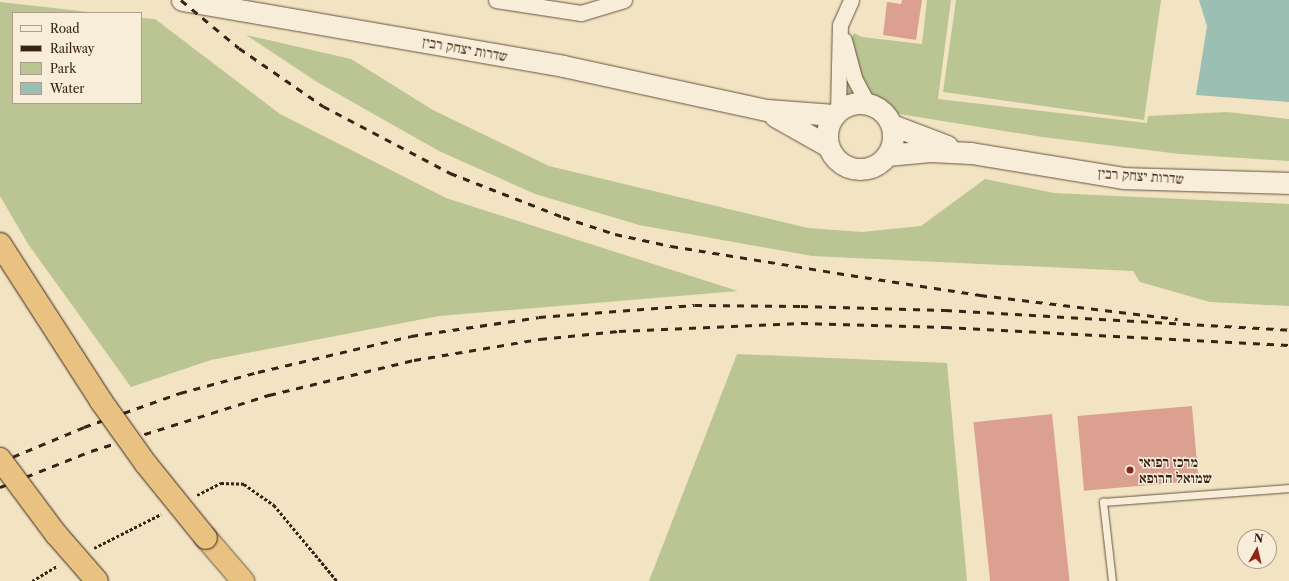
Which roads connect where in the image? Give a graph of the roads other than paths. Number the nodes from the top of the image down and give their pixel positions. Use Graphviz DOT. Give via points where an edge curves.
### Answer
graph roads {
  1 [pos="182,0"];
  2 [pos="496,0"];
  3 [pos="624,0"];
  4 [pos="851,0"];
  5 [pos="843,15"];
  6 [pos="868,104"];
  7 [pos="746,106"];
  8 [pos="836,113"];
  9 [pos="892,125"];
  10 [pos="828,146"];
  11 [pos="971,153"];
  12 [pos="887,155"];
  13 [pos="1289,184"];
  14 [pos="0,244"];
  15 [pos="0,459"];
  16 [pos="1289,488"];
  17 [pos="97,581"];
  18 [pos="243,581"];
  19 [pos="1112,581"];
  1 -- 7 [label="main road, שדרות יצחק רבין" via="563,66"];
  2 -- 3 [label="street" via="581,13"];
  4 -- 5 [label="street"];
  5 -- 6 [label="street" via="849,62 854,78"];
  5 -- 8 [label="street" via="838,41"];
  6 -- 8 [label="main road, שדרות יצחק רבין" via="847,105"];
  6 -- 9 [label="main road, שדרות יצחק רבין" via="886,115"];
  7 -- 8 [label="main road, שדרות יצחק רבין" via="785,112"];
  7 -- 10 [label="main road, שדרות יצחק רבין" via="793,124"];
  8 -- 10 [label="main road" via="828,130"];
  9 -- 11 [label="main road, שדרות יצחק רבין"];
  9 -- 12 [label="main road" via="893,135"];
  10 -- 12 [label="main road, שדרות יצחק רבין" via="840,162 860,169 870,168"];
  11 -- 12 [label="main road, שדרות יצחק רבין" via="930,151"];
  11 -- 13 [label="main road, שדרות יצחק רבין" via="1123,178"];
  14 -- 18 [label="highway, bridge" via="146,464"];
  15 -- 17 [label="highway, bridge" via="56,534"];
  16 -- 19 [label="lane" via="1103,502"];
}
